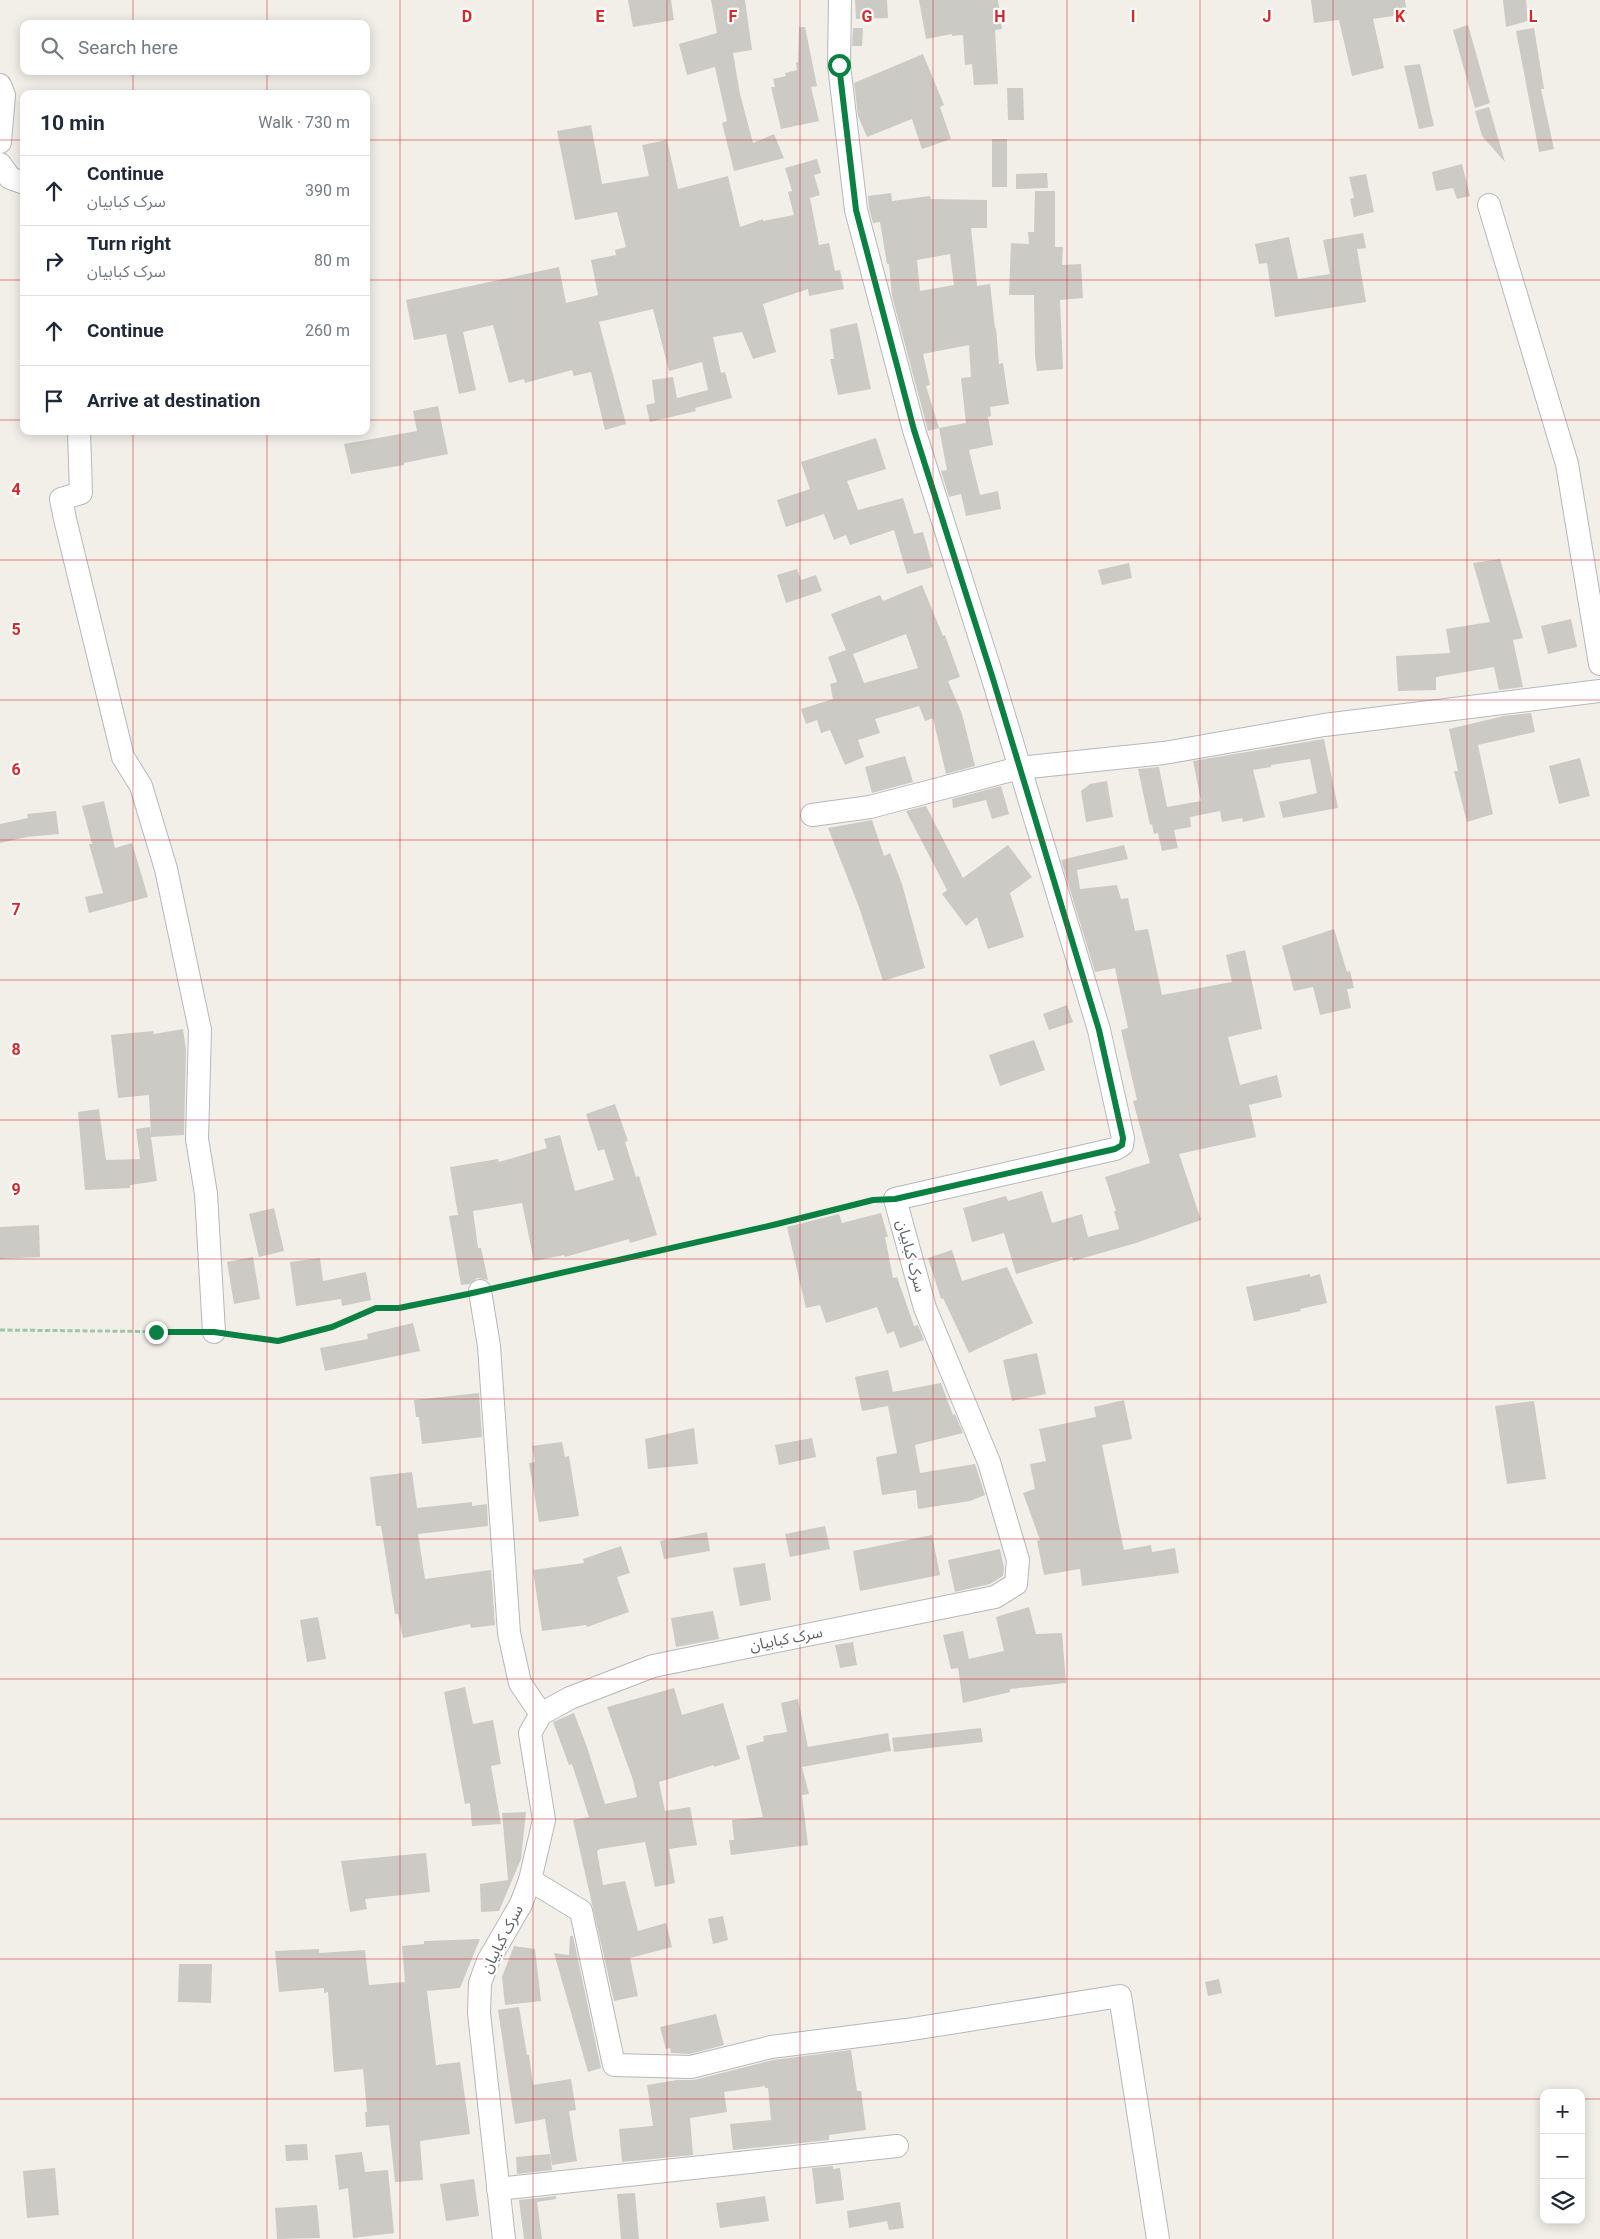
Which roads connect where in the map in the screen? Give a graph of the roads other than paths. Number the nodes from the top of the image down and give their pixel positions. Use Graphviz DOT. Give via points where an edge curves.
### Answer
graph roads {
  1 [pos="840,0"];
  2 [pos="0,85"];
  3 [pos="0,142"];
  4 [pos="0,164"];
  5 [pos="20,182"];
  6 [pos="1489,205"];
  7 [pos="79,435"];
  8 [pos="1600,664"];
  9 [pos="1600,691"];
  10 [pos="1019,768"];
  11 [pos="812,815"];
  12 [pos="480,1291"];
  13 [pos="214,1332"];
  14 [pos="541,1714"];
  15 [pos="530,1880"];
  16 [pos="897,2146"];
  17 [pos="498,2189"];
  18 [pos="504,2239"];
  19 [pos="1158,2239"];
  1 -- 10 [label="street, سرک کبابیان" via="839,65 856,210 914,430"];
  2 -- 3 [label="street" via="4,95"];
  4 -- 5 [label="street" via="10,178"];
  6 -- 8 [label="street" via="1567,464"];
  7 -- 13 [label="street" via="81,493 61,499 65,519 123,757 141,786 166,869 200,1030 197,1140 206,1194"];
  9 -- 10 [label="street" via="1324,725 1164,753"];
  10 -- 11 [label="street" via="870,807"];
  10 -- 14 [label="street, سرک کبابیان" via="1099,1030 1122,1145 895,1199 925,1308 989,1462 1018,1560 1016,1584 995,1597 653,1666 570,1698"];
  12 -- 14 [label="street" via="490,1346 509,1633 520,1683"];
  14 -- 15 [label="street, سرک کبابیان" via="530,1733 544,1820"];
  15 -- 17 [label="street, سرک کبابیان" via="480,1983 479,2013"];
  15 -- 19 [label="street" via="581,1912 614,2065 691,2067 771,2047 906,2030 1120,1996"];
  16 -- 17 [label="street"];
  17 -- 18 [label="street, سرک کبابیان"];
}
